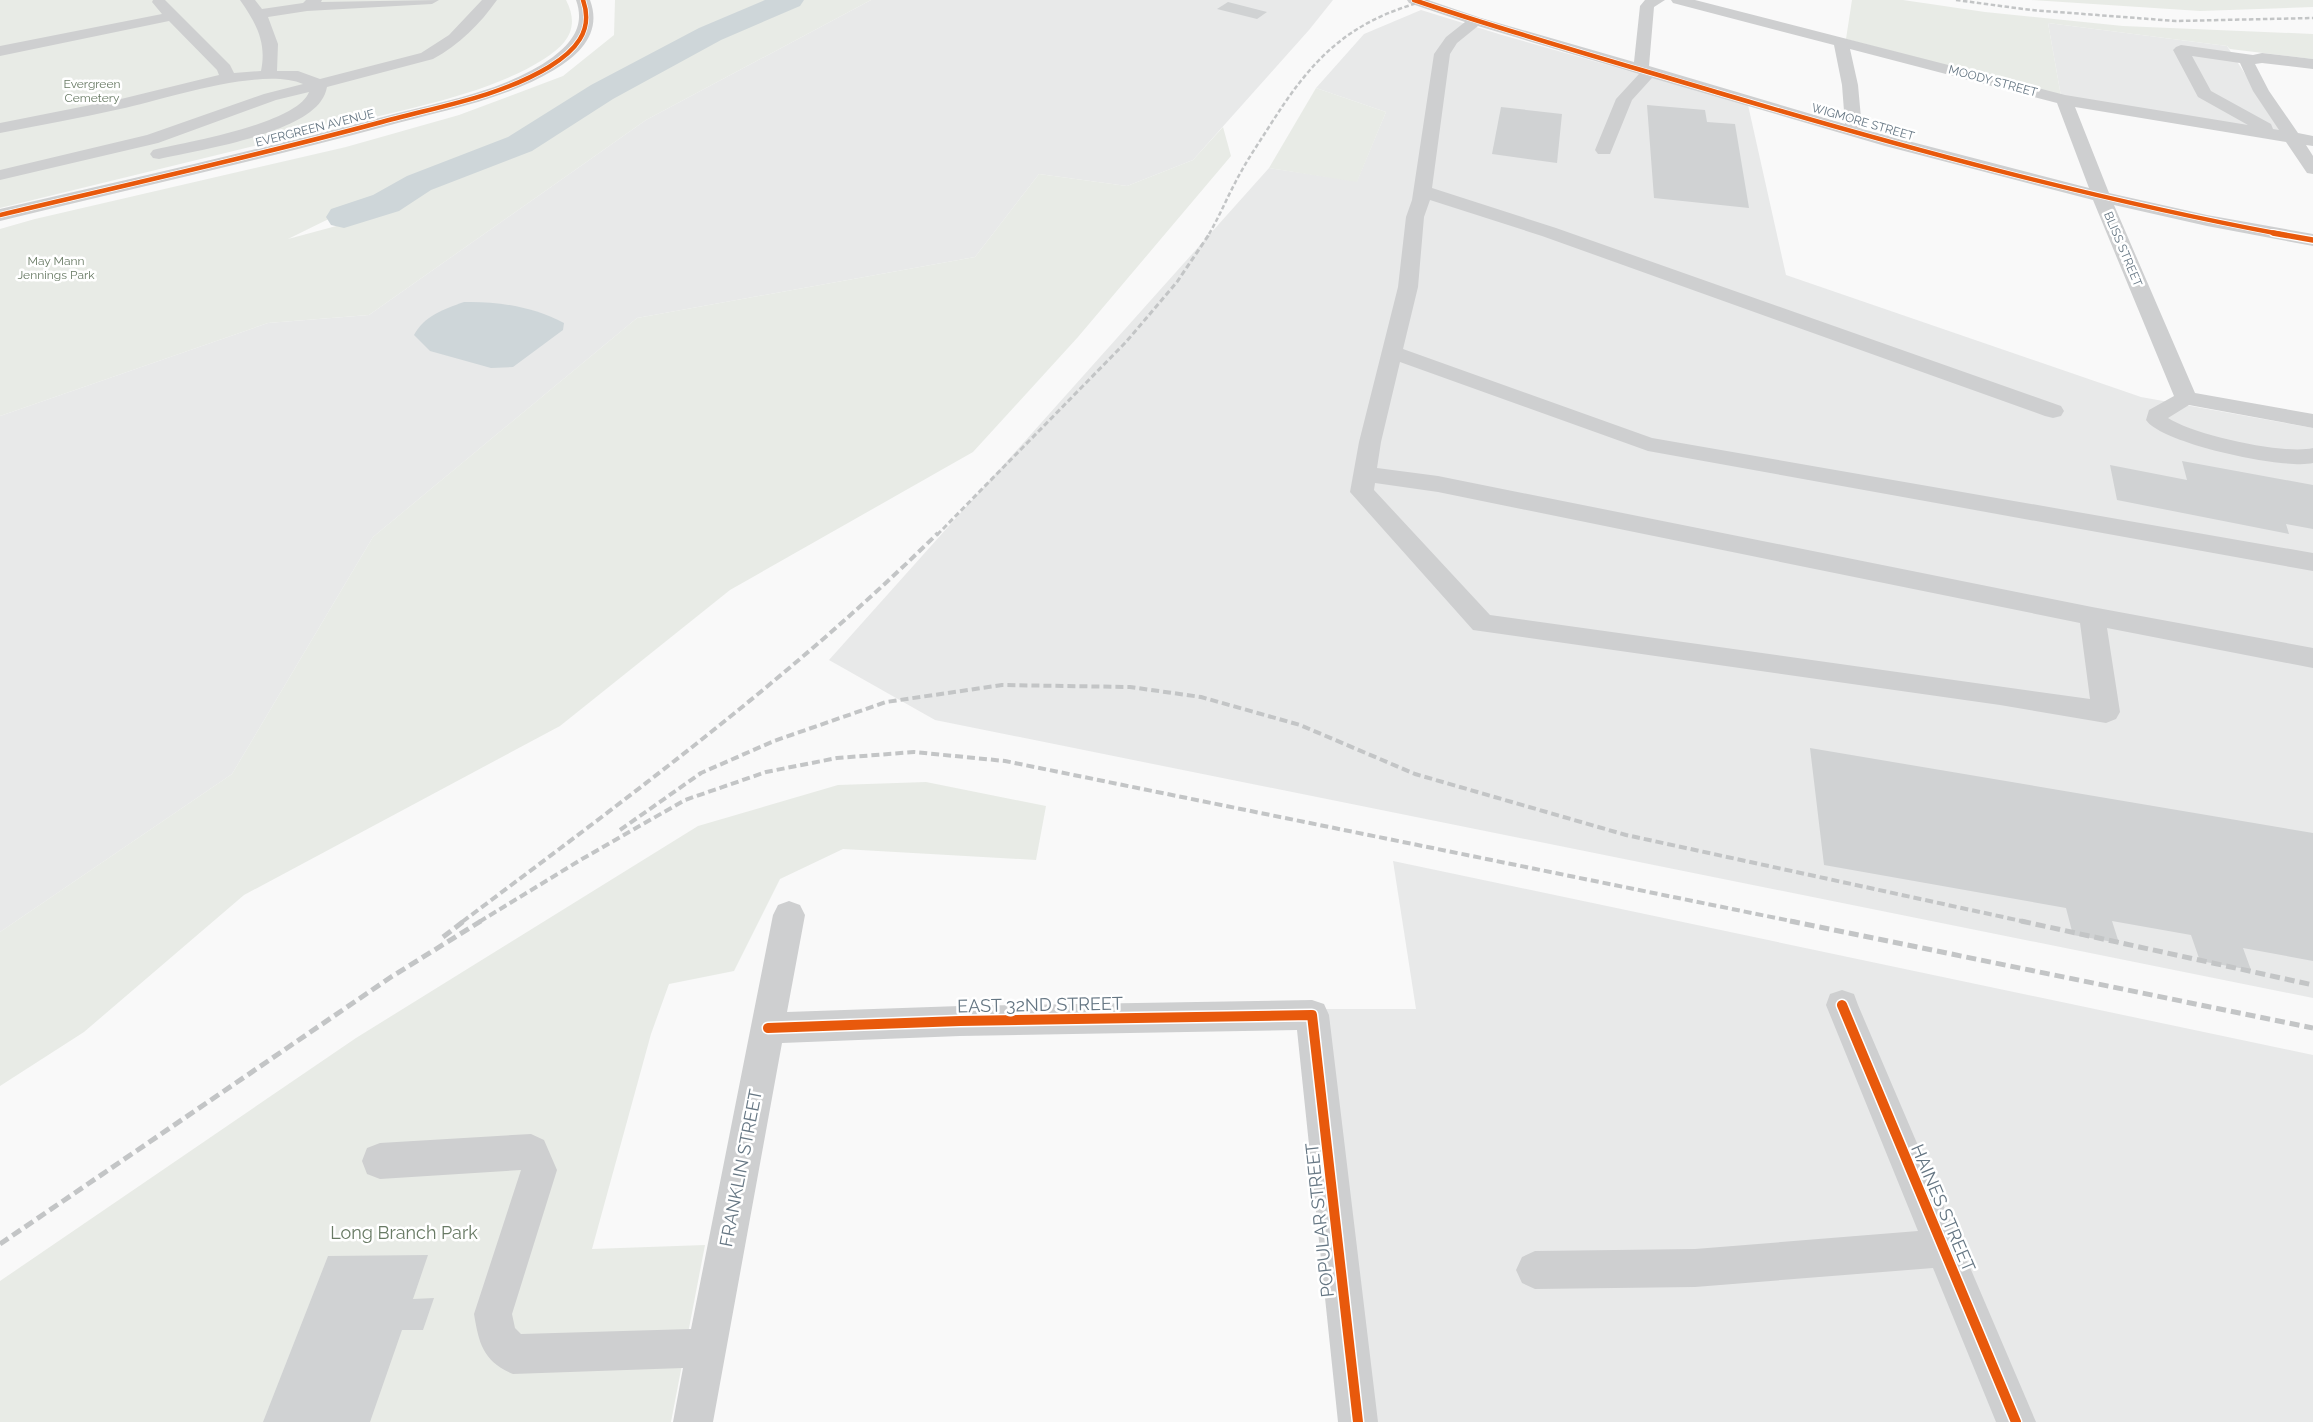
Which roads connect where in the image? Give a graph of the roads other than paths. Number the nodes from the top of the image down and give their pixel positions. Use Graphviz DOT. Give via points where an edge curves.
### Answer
graph roads {
  1 [pos="247,0"];
  2 [pos="432,0"];
  3 [pos="490,0"];
  4 [pos="583,0"];
  5 [pos="1414,0"];
  6 [pos="1658,0"];
  7 [pos="1678,0"];
  8 [pos="154,1"];
  9 [pos="311,3"];
  10 [pos="260,14"];
  11 [pos="173,16"];
  12 [pos="1476,21"];
  13 [pos="60,24"];
  14 [pos="0,41"];
  15 [pos="1841,41"];
  16 [pos="0,51"];
  17 [pos="2258,59"];
  18 [pos="2313,64"];
  19 [pos="1645,70"];
  20 [pos="268,75"];
  21 [pos="228,78"];
  22 [pos="320,85"];
  23 [pos="2064,100"];
  24 [pos="136,117"];
  25 [pos="192,125"];
  26 [pos="0,128"];
  27 [pos="1854,131"];
  28 [pos="2292,138"];
  29 [pos="2313,141"];
  30 [pos="1604,150"];
  31 [pos="99,151"];
  32 [pos="2313,169"];
  33 [pos="82,173"];
  34 [pos="1,174"];
  35 [pos="1422,191"];
  36 [pos="2101,197"];
  37 [pos="0,215"];
  38 [pos="2313,240"];
  39 [pos="1392,352"];
  40 [pos="2186,398"];
  41 [pos="2053,411"];
  42 [pos="2313,421"];
  43 [pos="2313,455"];
  44 [pos="1365,474"];
  45 [pos="2313,562"];
  46 [pos="2092,616"];
  47 [pos="2313,658"];
  48 [pos="789,915"];
  49 [pos="1842,1005"];
  50 [pos="1312,1015"];
  51 [pos="768,1028"];
  52 [pos="380,1161"];
  53 [pos="1944,1248"];
  54 [pos="1535,1270"];
  55 [pos="707,1348"];
  56 [pos="693,1422"];
  57 [pos="1358,1422"];
  58 [pos="2016,1422"];
  1 -- 10 [label="street"];
  2 -- 9 [label="street"];
  3 -- 22 [label="street" via="460,36 427,56"];
  4 -- 37 [label="street, EVERGREEN AVENUE" via="588,8 588,22 575,46 548,67 498,89 318,140"];
  5 -- 12 [label="street, WIGMORE STREET"];
  6 -- 19 [label="street" via="1647,6"];
  7 -- 15 [label="street, MOODY STREET"];
  8 -- 11 [label="street"];
  9 -- 10 [label="street"];
  10 -- 20 [label="street" via="273,53"];
  11 -- 16 [label="street"];
  11 -- 21 [label="street" via="224,68"];
  12 -- 19 [label="street, WIGMORE STREET"];
  12 -- 35 [label="street" via="1451,40 1442,54"];
  13 -- 14 [label="street"];
  15 -- 23 [label="street, MOODY STREET"];
  15 -- 27 [label="street" via="1850,85"];
  17 -- 18 [label="street"];
  17 -- 28 [label="street" via="2247,64"];
  17 -- 28 [label="street" via="2181,50 2204,94 2271,132"];
  19 -- 27 [label="street, WIGMORE STREET"];
  19 -- 30 [label="street" via="1624,99"];
  20 -- 21 [label="street"];
  20 -- 22 [label="street" via="298,76"];
  21 -- 24 [label="street"];
  22 -- 25 [label="street" via="270,97"];
  22 -- 33 [label="street" via="320,94 313,103 286,120"];
  23 -- 28 [label="street, MOODY STREET"];
  23 -- 36 [label="street, BLISS STREET"];
  24 -- 25 [label="street" via="149,126"];
  24 -- 26 [label="street"];
  24 -- 31 [label="street" via="118,142"];
  25 -- 31 [label="street" via="152,139"];
  27 -- 36 [label="street, WIGMORE STREET"];
  28 -- 29 [label="street, MOODY STREET"];
  28 -- 32 [label="street"];
  31 -- 34 [label="street"];
  35 -- 39 [label="street" via="1414,217 1408,287"];
  35 -- 41 [label="street" via="1568,239"];
  36 -- 38 [label="street, WIGMORE STREET"];
  36 -- 40 [label="street, BLISS STREET"];
  39 -- 44 [label="street"];
  39 -- 45 [label="street" via="1648,444"];
  40 -- 42 [label="street"];
  40 -- 43 [label="street" via="2157,415 2161,424 2230,446 2295,458"];
  44 -- 46 [label="street" via="1438,484"];
  44 -- 46 [label="street" via="1362,492 1482,624 2106,712"];
  46 -- 47 [label="street"];
  48 -- 51 [label="street, FRANKLIN STREET"];
  49 -- 53 [label="street, HAINES STREET"];
  50 -- 51 [label="street, EAST 32ND STREET"];
  50 -- 57 [label="street, POPULAR STREET"];
  51 -- 55 [label="street, FRANKLIN STREET"];
  52 -- 55 [label="street" via="531,1152 539,1170 493,1314 497,1338 513,1354"];
  53 -- 54 [label="street" via="1695,1268"];
  53 -- 58 [label="street, HAINES STREET"];
  55 -- 56 [label="street, FRANKLIN STREET"];
}
